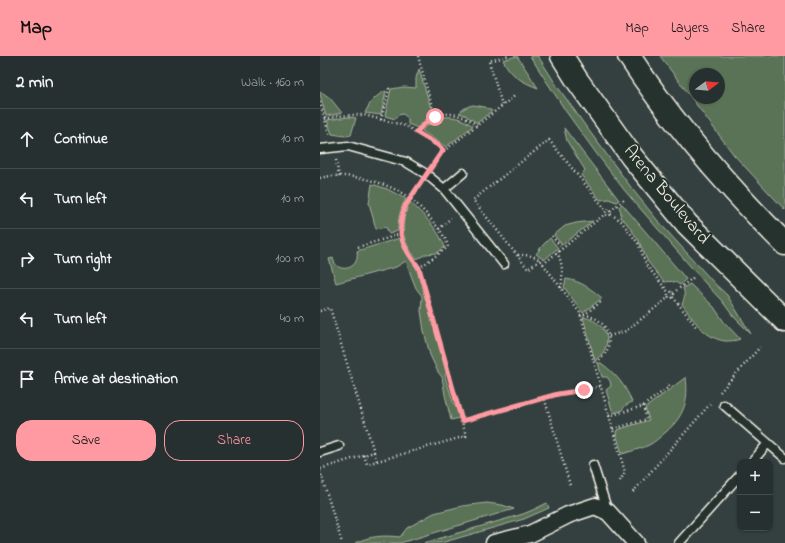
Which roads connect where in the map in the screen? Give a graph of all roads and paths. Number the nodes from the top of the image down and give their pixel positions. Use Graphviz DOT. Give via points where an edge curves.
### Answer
graph roads {
  1 [pos="418,56"];
  2 [pos="508,56"];
  3 [pos="562,56"];
  4 [pos="629,56"];
  5 [pos="388,87"];
  6 [pos="516,94"];
  7 [pos="502,105"];
  8 [pos="435,117"];
  9 [pos="325,119"];
  10 [pos="381,120"];
  11 [pos="477,125"];
  12 [pos="416,132"];
  13 [pos="320,149"];
  14 [pos="443,150"];
  15 [pos="426,174"];
  16 [pos="463,174"];
  17 [pos="320,178"];
  18 [pos="444,189"];
  19 [pos="410,198"];
  20 [pos="626,198"];
  21 [pos="606,210"];
  22 [pos="610,211"];
  23 [pos="605,214"];
  24 [pos="611,214"];
  25 [pos="401,234"];
  26 [pos="552,236"];
  27 [pos="785,244"];
  28 [pos="358,247"];
  29 [pos="562,248"];
  30 [pos="558,252"];
  31 [pos="517,255"];
  32 [pos="540,260"];
  33 [pos="504,264"];
  34 [pos="543,264"];
  35 [pos="419,268"];
  36 [pos="694,277"];
  37 [pos="561,288"];
  38 [pos="671,293"];
  39 [pos="669,297"];
  40 [pos="673,297"];
  41 [pos="602,301"];
  42 [pos="320,311"];
  43 [pos="582,315"];
  44 [pos="785,321"];
  45 [pos="697,328"];
  46 [pos="609,336"];
  47 [pos="760,347"];
  48 [pos="594,364"];
  49 [pos="667,383"];
  50 [pos="601,386"];
  51 [pos="719,393"];
  52 [pos="544,397"];
  53 [pos="714,399"];
  54 [pos="724,405"];
  55 [pos="643,406"];
  56 [pos="609,416"];
  57 [pos="462,421"];
  58 [pos="613,429"];
  59 [pos="768,443"];
  60 [pos="339,446"];
  61 [pos="320,452"];
  62 [pos="374,452"];
  63 [pos="364,456"];
  64 [pos="785,458"];
  65 [pos="755,459"];
  66 [pos="377,461"];
  67 [pos="593,465"];
  68 [pos="320,470"];
  69 [pos="737,478"];
  70 [pos="620,481"];
  71 [pos="570,485"];
  72 [pos="633,492"];
  73 [pos="608,512"];
  74 [pos="342,543"];
  75 [pos="494,543"];
  76 [pos="636,543"];
  77 [pos="679,543"];
  1 -- 8 [label="path"];
  2 -- 7 [label="path" via="490,61"];
  3 -- 44 [label="main road, Arena Boulevard" via="632,157 687,224"];
  4 -- 27 [label="main road" via="667,110 727,184"];
  5 -- 10 [label="path"];
  6 -- 7 [label="path"];
  7 -- 11 [label="path"];
  8 -- 11 [label="path" via="448,114 461,116"];
  8 -- 12 [label="path"];
  9 -- 10 [label="path" via="352,115"];
  10 -- 12 [label="path" via="406,126"];
  11 -- 14 [label="path"];
  12 -- 14 [label="path"];
  13 -- 15 [label="lane" via="348,146 406,162"];
  14 -- 15 [label="path"];
  15 -- 18 [label="lane"];
  15 -- 19 [label="path"];
  16 -- 18 [label="lane"];
  17 -- 19 [label="path" via="350,176 364,179"];
  18 -- 33 [label="lane"];
  19 -- 25 [label="path" via="402,215"];
  19 -- 35 [label="path" via="440,230 448,247"];
  20 -- 22 [label="path"];
  21 -- 22 [label="path"];
  21 -- 23 [label="path"];
  21 -- 31 [label="path" via="549,140 473,200"];
  22 -- 24 [label="path"];
  23 -- 24 [label="path"];
  23 -- 29 [label="path"];
  24 -- 38 [label="path" via="621,221 638,243 647,266"];
  25 -- 28 [label="path"];
  25 -- 35 [label="path" via="403,244"];
  26 -- 29 [label="path"];
  29 -- 30 [label="path"];
  30 -- 34 [label="path"];
  30 -- 37 [label="path" via="563,269"];
  31 -- 32 [label="path" via="534,256"];
  31 -- 32 [label="path" via="528,269"];
  32 -- 34 [label="path"];
  34 -- 37 [label="path"];
  35 -- 57 [label="path"];
  36 -- 38 [label="path"];
  37 -- 43 [label="path"];
  38 -- 39 [label="path"];
  38 -- 40 [label="path"];
  39 -- 40 [label="path"];
  39 -- 46 [label="path" via="626,331"];
  40 -- 45 [label="path"];
  41 -- 43 [label="path"];
  42 -- 62 [label="path" via="330,308"];
  43 -- 46 [label="path" via="592,316 598,320 605,326"];
  43 -- 48 [label="path"];
  46 -- 48 [label="path" via="606,351"];
  47 -- 51 [label="path"];
  48 -- 50 [label="path"];
  49 -- 55 [label="path" via="669,387"];
  50 -- 52 [label="path"];
  50 -- 56 [label="path"];
  52 -- 57 [label="path"];
  52 -- 71 [label="path"];
  53 -- 72 [label="path"];
  54 -- 59 [label="lane"];
  55 -- 56 [label="path"];
  55 -- 58 [label="path" via="647,419"];
  56 -- 58 [label="path"];
  57 -- 66 [label="path" via="466,436"];
  58 -- 70 [label="path" via="625,472"];
  59 -- 64 [label="lane"];
  59 -- 65 [label="lane"];
  60 -- 61 [label="lane"];
  62 -- 63 [label="path"];
  62 -- 66 [label="path"];
  63 -- 66 [label="path" via="366,464"];
  63 -- 68 [label="path"];
  67 -- 73 [label="lane"];
  68 -- 74 [label="path"];
  69 -- 77 [label="lane"];
  73 -- 75 [label="street" via="594,506 568,515 530,534"];
  73 -- 76 [label="street"];
}
